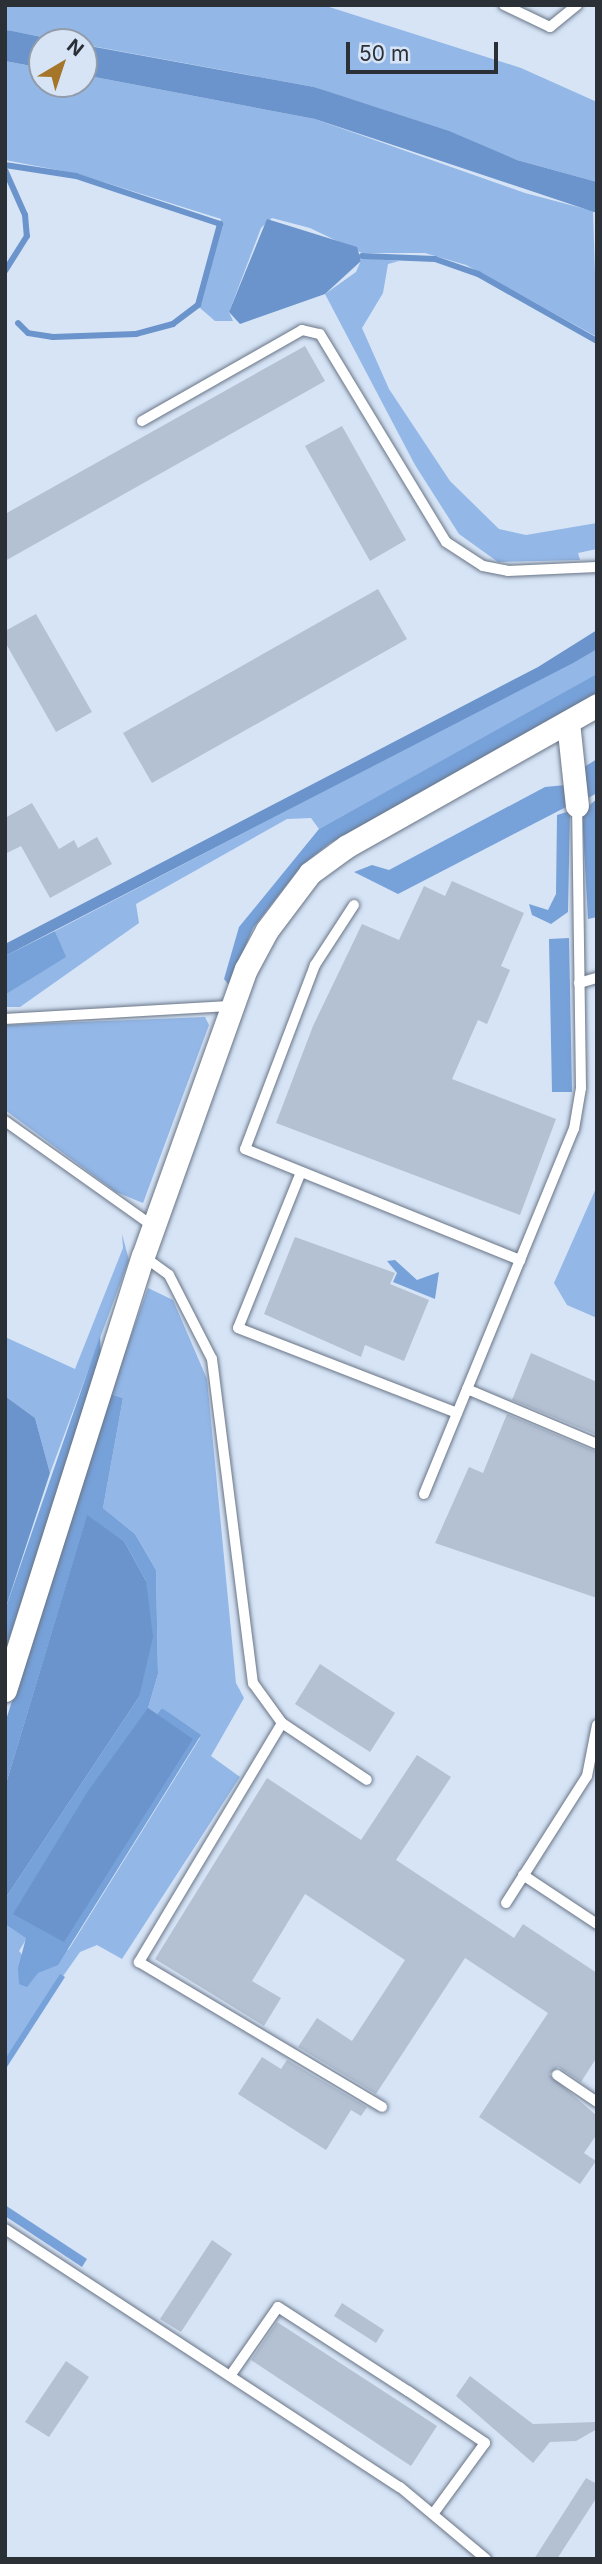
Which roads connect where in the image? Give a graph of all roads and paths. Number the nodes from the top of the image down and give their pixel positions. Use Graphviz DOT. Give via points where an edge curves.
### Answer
graph roads {
  1 [pos="504,5"];
  2 [pos="576,6"];
  3 [pos="142,421"];
  4 [pos="597,567"];
  5 [pos="597,705"];
  6 [pos="568,722"];
  7 [pos="577,807"];
  8 [pos="354,905"];
  9 [pos="597,978"];
  10 [pos="579,983"];
  11 [pos="234,1006"];
  12 [pos="5,1018"];
  13 [pos="5,1121"];
  14 [pos="301,1172"];
  15 [pos="154,1227"];
  16 [pos="143,1256"];
  17 [pos="520,1260"];
  18 [pos="467,1388"];
  19 [pos="457,1413"];
  20 [pos="597,1444"];
  21 [pos="424,1494"];
  22 [pos="5,1690"];
  23 [pos="282,1723"];
  24 [pos="597,1725"];
  25 [pos="367,1780"];
  26 [pos="523,1875"];
  27 [pos="506,1903"];
  28 [pos="597,1924"];
  29 [pos="557,2075"];
  30 [pos="597,2102"];
  31 [pos="382,2107"];
  32 [pos="5,2229"];
  33 [pos="230,2376"];
  34 [pos="433,2514"];
  35 [pos="486,2559"];
  1 -- 2 [label="lane" via="550,27"];
  3 -- 4 [label="lane" via="302,330 320,334 446,542 483,566 508,571"];
  5 -- 6 [label="street"];
  6 -- 7 [label="street"];
  6 -- 11 [label="street" via="310,873 267,930"];
  7 -- 10 [label="lane"];
  8 -- 14 [label="lane" via="315,965 245,1149"];
  9 -- 10 [label="lane"];
  10 -- 17 [label="lane" via="581,1088 573,1129"];
  11 -- 12 [label="lane"];
  11 -- 15 [label="street"];
  13 -- 15 [label="lane"];
  14 -- 17 [label="lane"];
  14 -- 19 [label="lane" via="238,1328"];
  15 -- 16 [label="street"];
  16 -- 22 [label="street"];
  16 -- 23 [label="lane" via="169,1275 212,1359 247,1662 253,1683"];
  17 -- 18 [label="lane"];
  18 -- 19 [label="lane"];
  18 -- 20 [label="lane"];
  19 -- 21 [label="lane"];
  23 -- 25 [label="lane"];
  23 -- 31 [label="lane" via="139,1962"];
  24 -- 26 [label="lane" via="587,1776"];
  26 -- 27 [label="lane"];
  26 -- 28 [label="lane"];
  29 -- 30 [label="lane"];
  32 -- 33 [label="lane"];
  33 -- 34 [label="lane"];
  33 -- 34 [label="lane" via="278,2306 408,2390 485,2444"];
  34 -- 35 [label="lane"];
}
